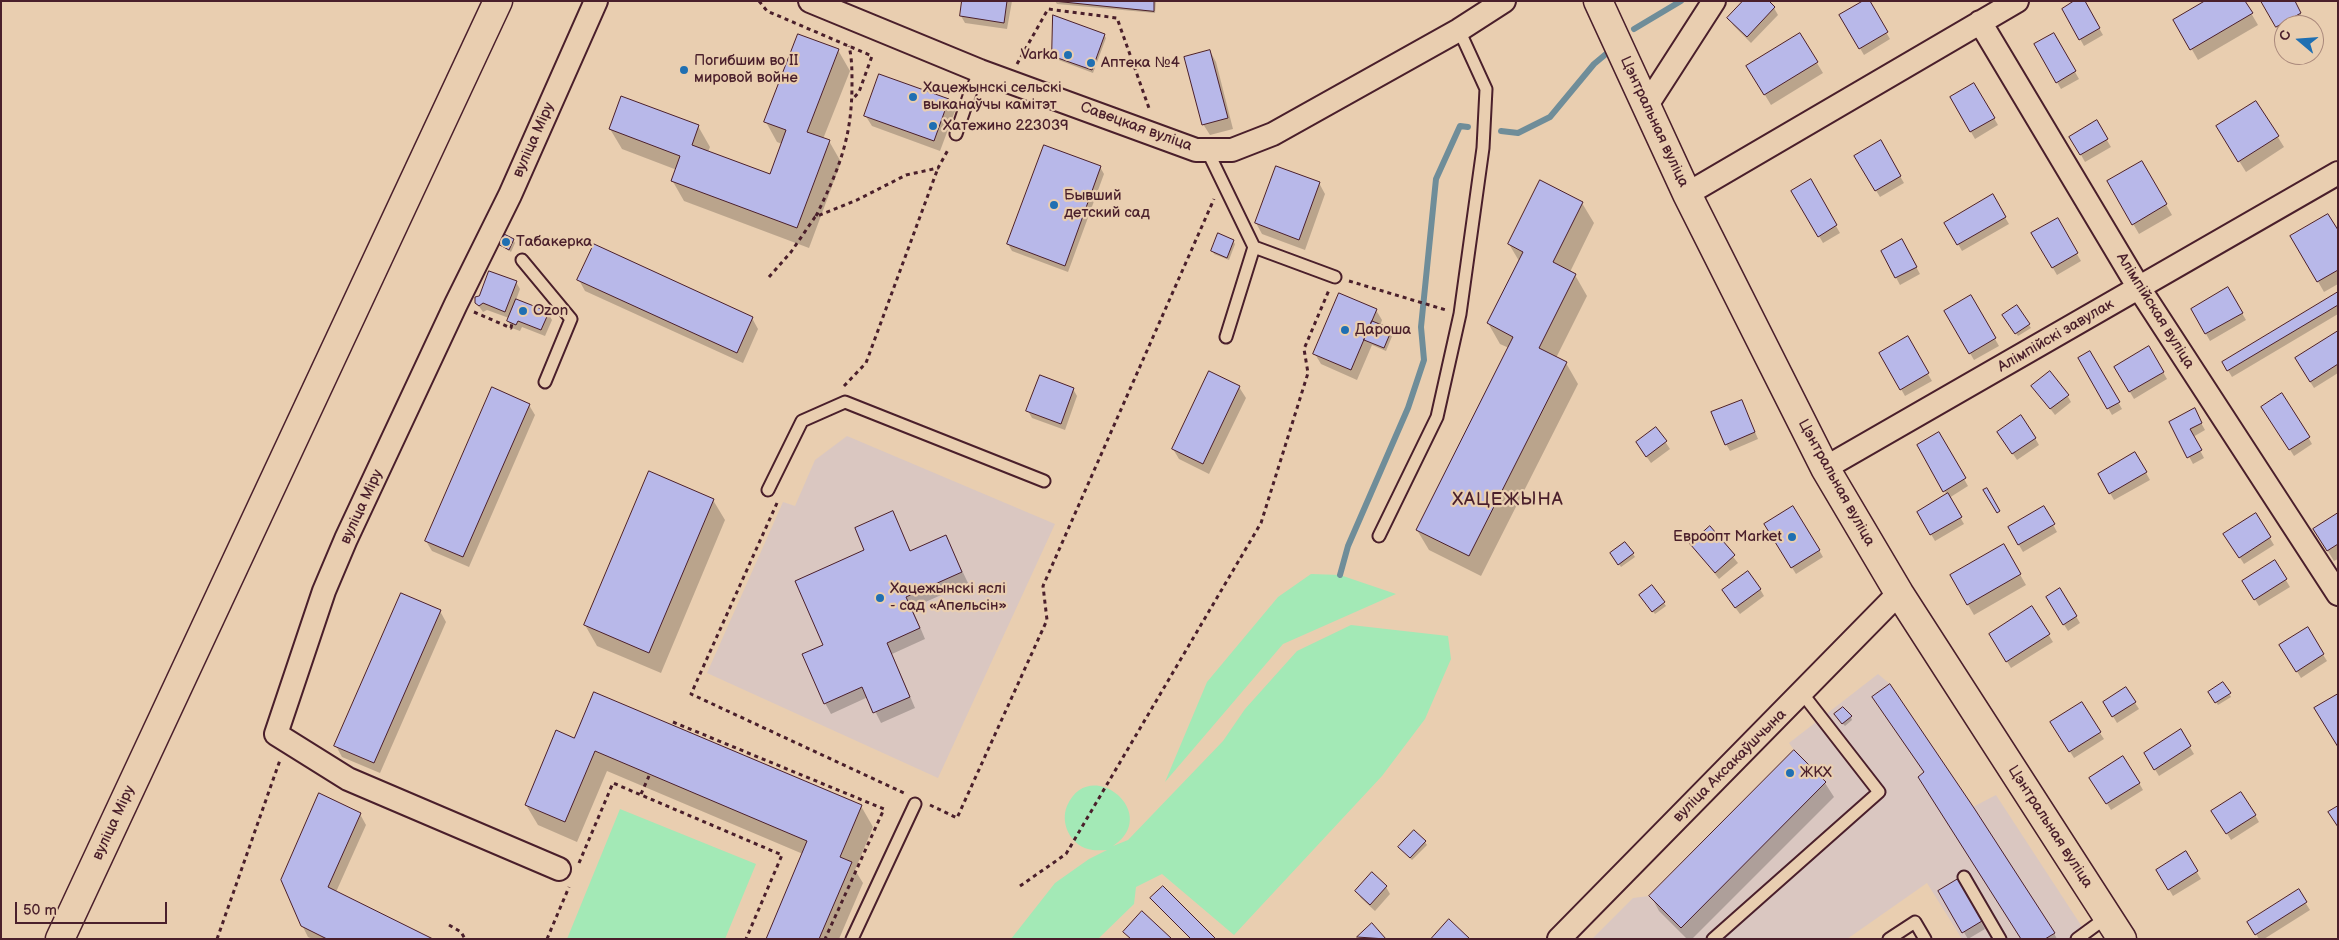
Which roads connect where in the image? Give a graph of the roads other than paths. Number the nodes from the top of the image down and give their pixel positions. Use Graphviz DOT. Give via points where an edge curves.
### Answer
graph roads {
  1 [pos="498,1"];
  2 [pos="596,1"];
  3 [pos="810,1"];
  4 [pos="1504,1"];
  5 [pos="1598,1"];
  6 [pos="1714,1"];
  7 [pos="2017,1"];
  8 [pos="1980,22"];
  9 [pos="1459,30"];
  10 [pos="980,71"];
  11 [pos="1647,105"];
  12 [pos="956,134"];
  13 [pos="1208,150"];
  14 [pos="2338,173"];
  15 [pos="1687,194"];
  16 [pos="1254,247"];
  17 [pos="522,260"];
  18 [pos="1335,277"];
  19 [pos="2139,288"];
  20 [pos="1226,337"];
  21 [pos="545,382"];
  22 [pos="1825,468"];
  23 [pos="1044,481"];
  24 [pos="768,490"];
  25 [pos="1379,536"];
  26 [pos="1899,593"];
  27 [pos="2338,594"];
  28 [pos="1802,693"];
  29 [pos="917,801"];
  30 [pos="569,873"];
  31 [pos="1964,877"];
  32 [pos="2114,928"];
  33 [pos="60,939"];
  34 [pos="852,939"];
  35 [pos="1560,939"];
  36 [pos="1713,939"];
  37 [pos="1888,939"];
  38 [pos="1926,939"];
  39 [pos="2000,939"];
  40 [pos="2077,939"];
  1 -- 33 [label="street, вуліца Міру"];
  2 -- 30 [label="street, вуліца Міру" via="510,194 346,539 324,591 276,734 348,779"];
  3 -- 10 [label="street, Савецкая вуліца"];
  4 -- 9 [label="street, Савецкая вуліца"];
  5 -- 11 [label="street, Цэнтральная вуліца"];
  6 -- 11 [label="street"];
  7 -- 8 [label="street"];
  8 -- 15 [label="street"];
  8 -- 19 [label="street, Алімпійская вуліца"];
  9 -- 13 [label="street, Савецкая вуліца" via="1274,134 1232,150"];
  9 -- 25 [label="lane" via="1486,89 1483,148 1460,314 1437,417"];
  10 -- 12 [label="lane"];
  10 -- 13 [label="street, Савецкая вуліца" via="1196,150"];
  11 -- 15 [label="street, Цэнтральная вуліца"];
  13 -- 16 [label="lane"];
  14 -- 19 [label="street, Алімпійскі завулак"];
  15 -- 22 [label="street, Цэнтральная вуліца"];
  16 -- 18 [label="lane"];
  16 -- 20 [label="lane"];
  17 -- 21 [label="lane" via="571,319"];
  19 -- 22 [label="street, Алімпійскі завулак"];
  19 -- 27 [label="street, Алімпійская вуліца"];
  22 -- 26 [label="street, Цэнтральная вуліца"];
  23 -- 24 [label="lane" via="845,402 802,421"];
  26 -- 28 [label="street, вуліца Аксакаўшчына"];
  26 -- 32 [label="street, Цэнтральная вуліца"];
  28 -- 35 [label="street, вуліца Аксакаўшчына"];
  28 -- 36 [label="lane" via="1879,792"];
  29 -- 34 [label="lane"];
  31 -- 39 [label="lane"];
  32 -- 40 [label="lane"];
  37 -- 38 [label="lane" via="1915,922"];
}
